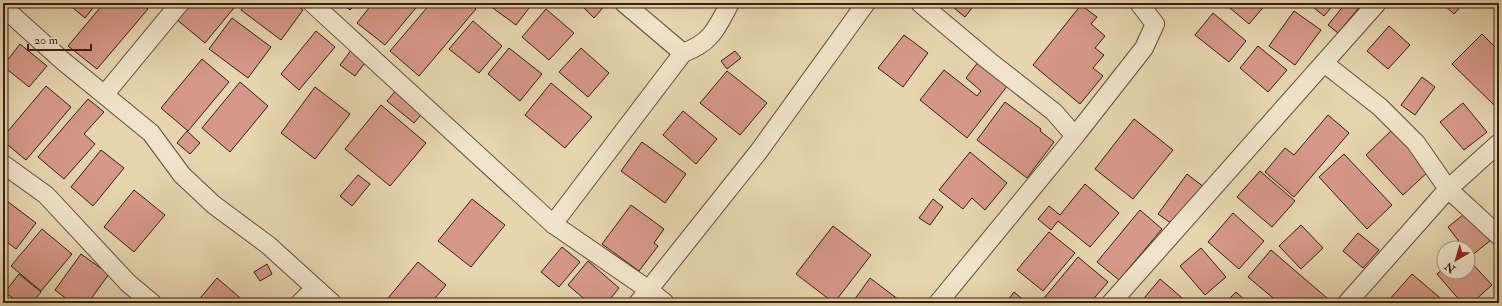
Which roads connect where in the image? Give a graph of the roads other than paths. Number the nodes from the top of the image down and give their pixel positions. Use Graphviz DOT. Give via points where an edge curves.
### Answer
graph roads {
  1 [pos="180,3"];
  2 [pos="312,3"];
  3 [pos="624,3"];
  4 [pos="730,3"];
  5 [pos="866,3"];
  6 [pos="920,3"];
  7 [pos="1140,3"];
  8 [pos="1376,3"];
  9 [pos="3,7"];
  10 [pos="683,53"];
  11 [pos="1324,63"];
  12 [pos="105,94"];
  13 [pos="1075,136"];
  14 [pos="1499,143"];
  15 [pos="3,164"];
  16 [pos="1448,189"];
  17 [pos="553,224"];
  18 [pos="1499,236"];
  19 [pos="315,288"];
  20 [pos="643,296"];
  21 [pos="1115,302"];
  22 [pos="152,303"];
  23 [pos="300,303"];
  24 [pos="332,303"];
  25 [pos="665,303"];
  26 [pos="938,303"];
  27 [pos="1348,303"];
  1 -- 12 [label="street"];
  2 -- 17 [label="street"];
  3 -- 10 [label="street"];
  4 -- 10 [label="street" via="713,34 699,47"];
  5 -- 20 [label="street" via="759,151"];
  6 -- 13 [label="street" via="1054,112"];
  7 -- 13 [label="street" via="1155,24 1144,48"];
  8 -- 11 [label="street"];
  9 -- 12 [label="street" via="63,61"];
  10 -- 17 [label="street"];
  11 -- 16 [label="street" via="1380,107 1411,138"];
  11 -- 21 [label="street"];
  12 -- 19 [label="street" via="151,133 182,175 214,205 268,245"];
  13 -- 26 [label="street"];
  14 -- 16 [label="street"];
  15 -- 22 [label="street" via="46,195 118,273"];
  16 -- 18 [label="street"];
  16 -- 27 [label="street"];
  17 -- 20 [label="street"];
  19 -- 23 [label="street"];
  19 -- 24 [label="street"];
  20 -- 25 [label="street"];
}
